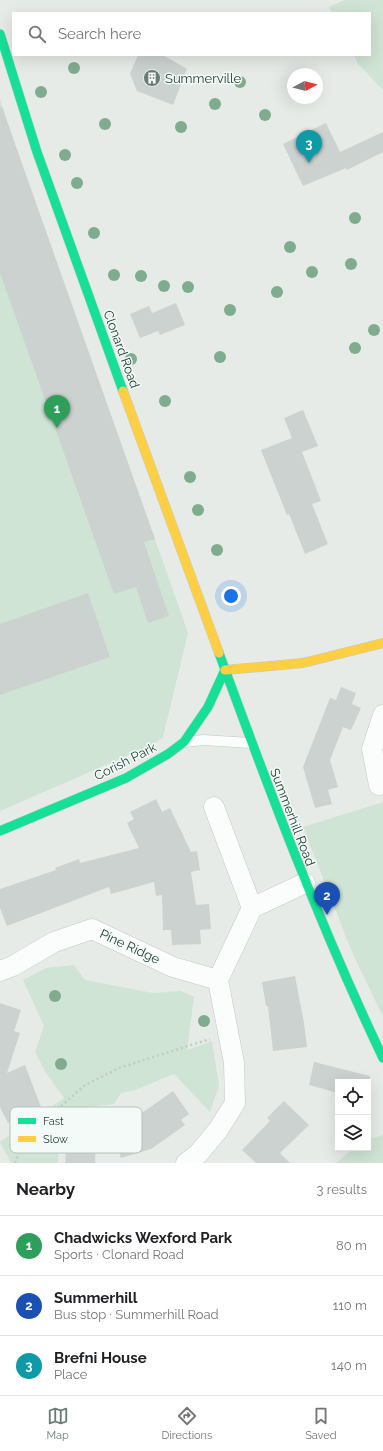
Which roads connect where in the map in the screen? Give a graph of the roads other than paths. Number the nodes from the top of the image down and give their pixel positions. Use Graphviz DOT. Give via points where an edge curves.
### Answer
graph roads {
  1 [pos="0,34"];
  2 [pos="383,643"];
  3 [pos="225,670"];
  4 [pos="383,715"];
  5 [pos="184,742"];
  6 [pos="251,743"];
  7 [pos="378,785"];
  8 [pos="214,807"];
  9 [pos="0,831"];
  10 [pos="305,883"];
  11 [pos="252,908"];
  12 [pos="0,971"];
  13 [pos="218,980"];
  14 [pos="383,1058"];
  15 [pos="186,1163"];
  1 -- 3 [label="street, Clonard Road" via="27,122"];
  2 -- 3 [label="street" via="302,663"];
  3 -- 5 [label="street, Corish Park" via="208,707"];
  3 -- 6 [label="street, Summerhill Road"];
  4 -- 7 [label="street" via="372,749"];
  5 -- 6 [label="lane" via="203,740"];
  5 -- 9 [label="street, Corish Park" via="126,778"];
  6 -- 10 [label="street, Summerhill Road"];
  8 -- 11 [label="street"];
  10 -- 11 [label="street"];
  10 -- 14 [label="street, Summerhill Road" via="353,996"];
  11 -- 13 [label="street"];
  12 -- 13 [label="street, Pine Ridge" via="54,942 92,929 174,967"];
  13 -- 15 [label="street" via="234,1063 235,1103 218,1130 198,1154"];
}
